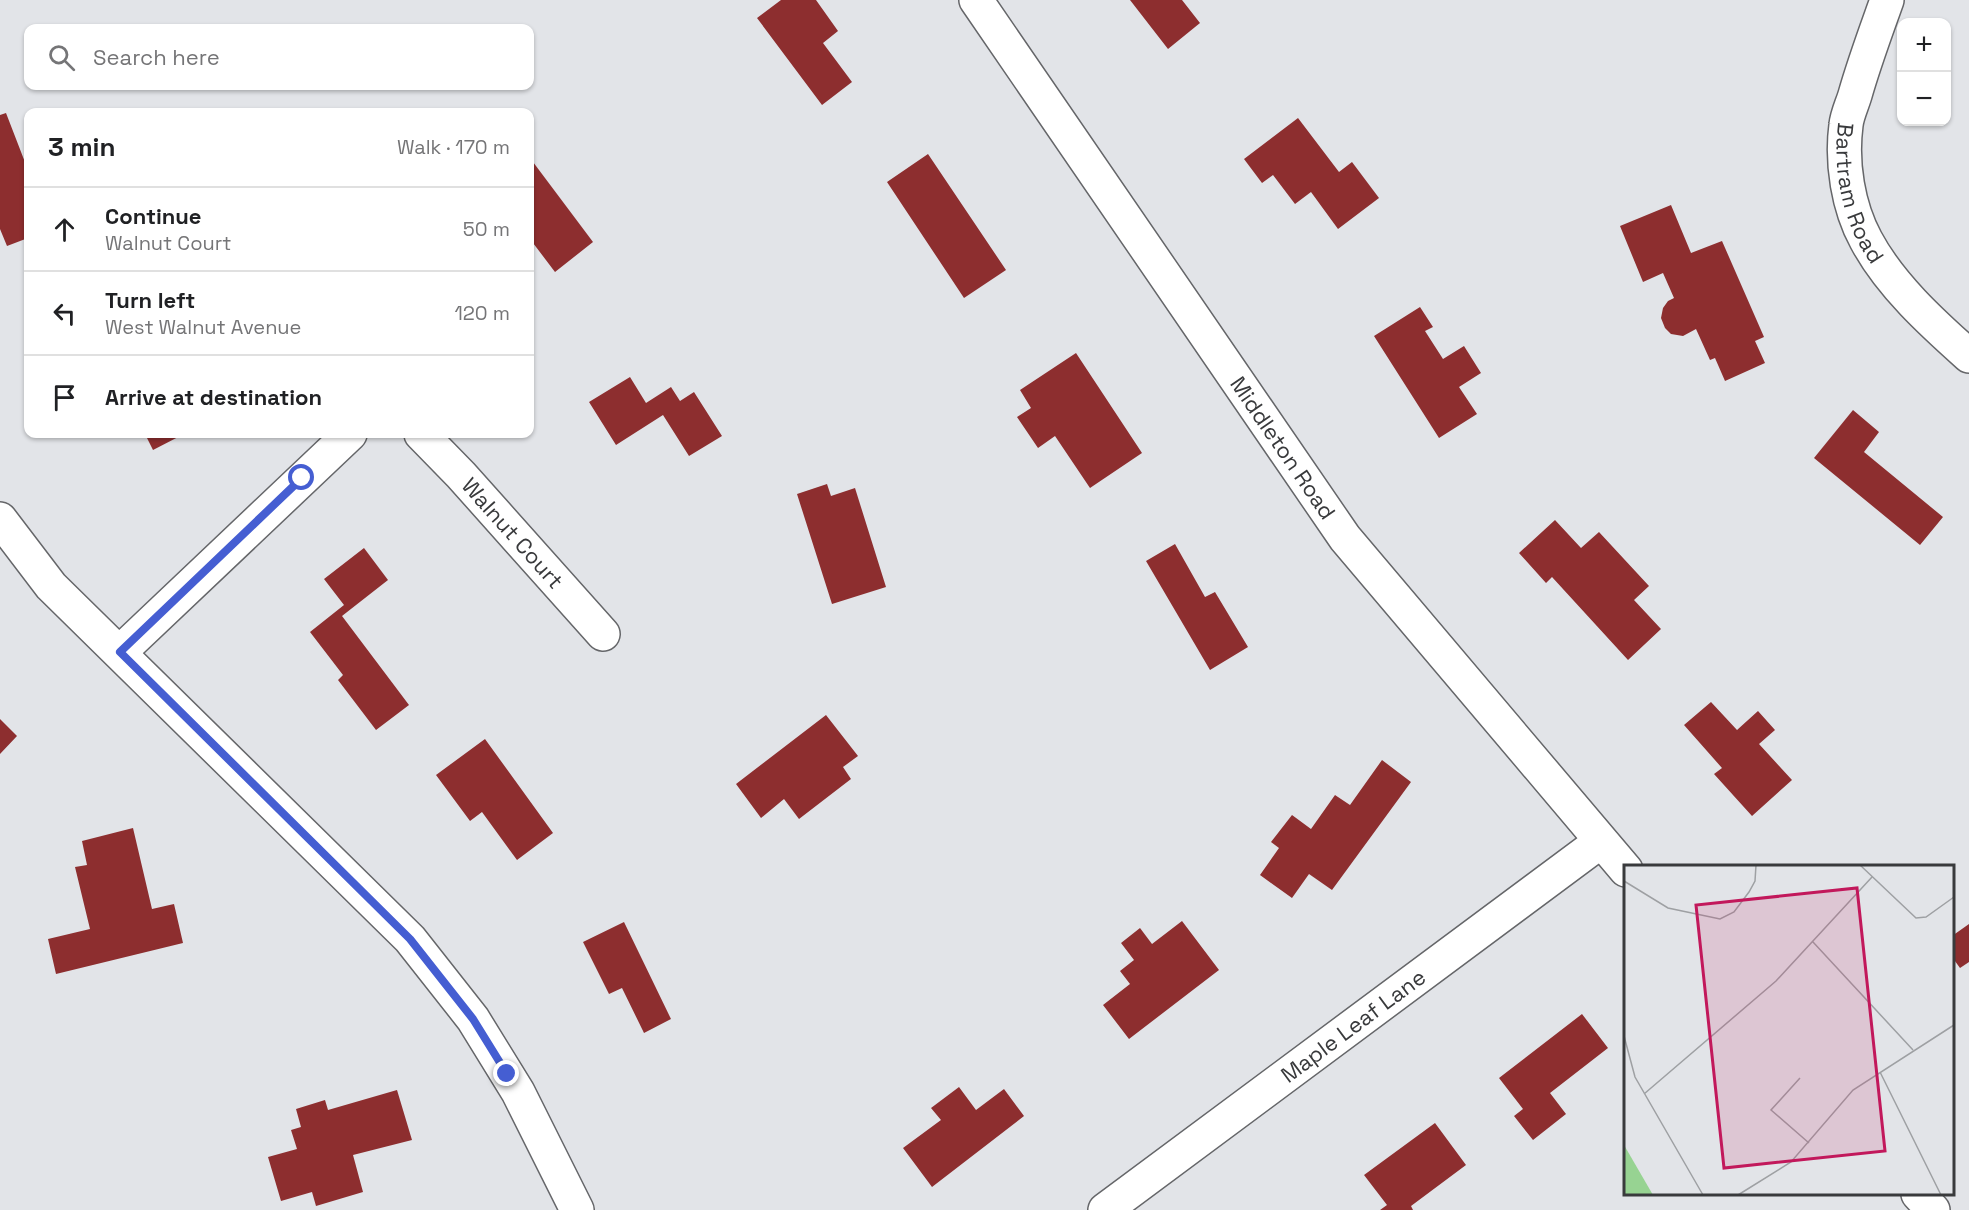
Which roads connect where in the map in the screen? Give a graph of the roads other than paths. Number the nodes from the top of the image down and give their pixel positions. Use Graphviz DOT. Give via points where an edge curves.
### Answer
graph roads {
  1 [pos="975,0"];
  2 [pos="1887,0"];
  3 [pos="1969,356"];
  4 [pos="346,438"];
  5 [pos="425,438"];
  6 [pos="0,519"];
  7 [pos="603,634"];
  8 [pos="120,652"];
  9 [pos="1600,842"];
  10 [pos="1624,868"];
  11 [pos="1919,1195"];
  12 [pos="577,1210"];
  13 [pos="1105,1210"];
  14 [pos="1933,1210"];
  1 -- 9 [label="street, Middleton Road" via="1345,538"];
  2 -- 3 [label="street, Bartram Road" via="1846,124 1844,164 1852,203 1866,240 1889,274"];
  4 -- 8 [label="street"];
  5 -- 7 [label="street, Walnut Court"];
  6 -- 8 [label="street" via="51,586"];
  8 -- 12 [label="street" via="410,939 473,1019 513,1083"];
  9 -- 10 [label="street, Middleton Road"];
  9 -- 13 [label="street, Maple Leaf Lane"];
  11 -- 14 [label="street"];
}
